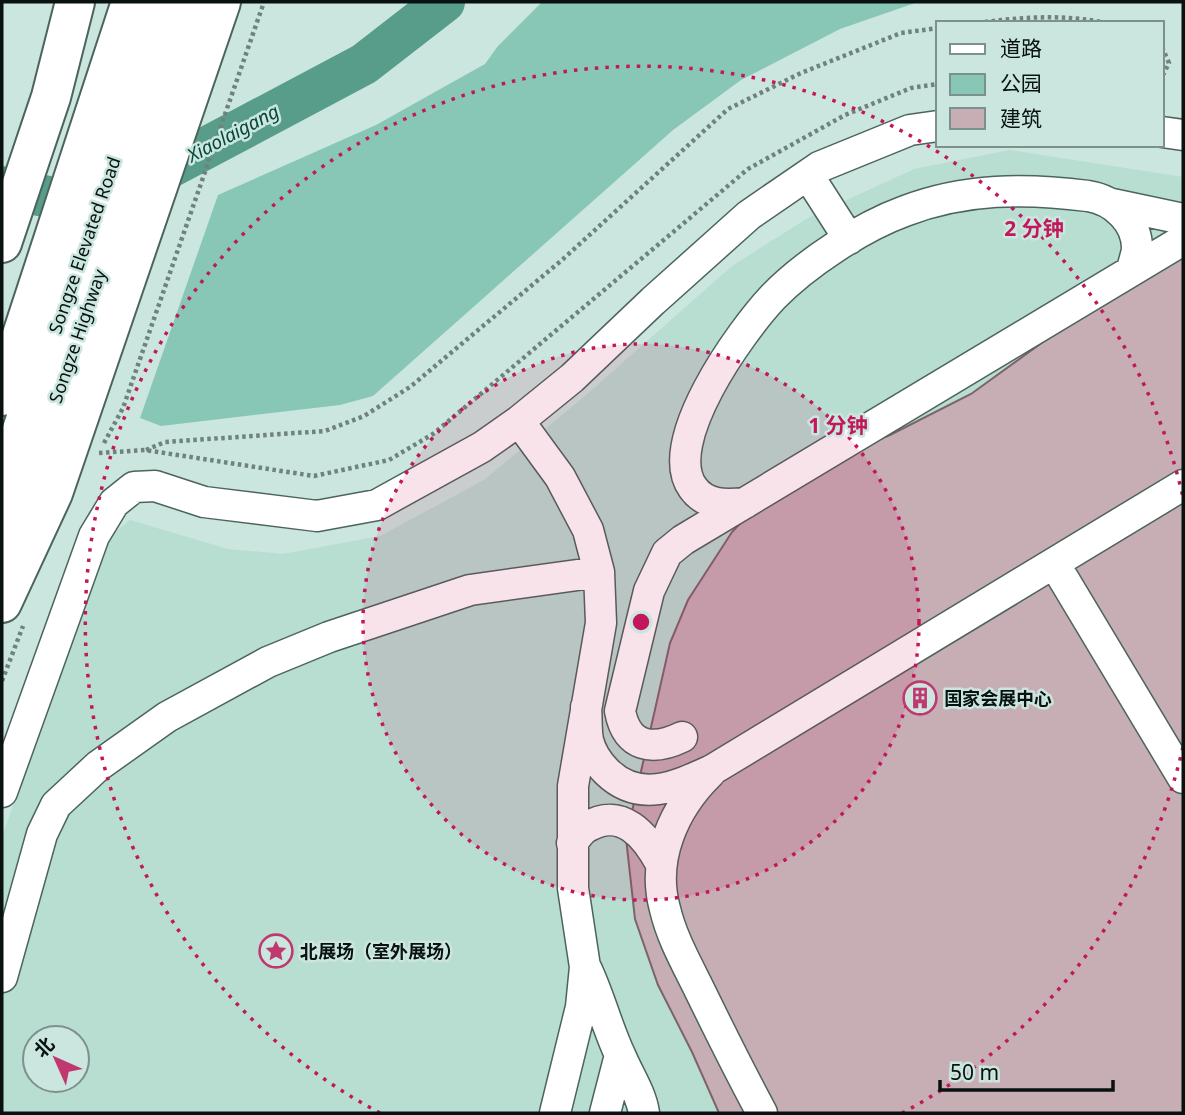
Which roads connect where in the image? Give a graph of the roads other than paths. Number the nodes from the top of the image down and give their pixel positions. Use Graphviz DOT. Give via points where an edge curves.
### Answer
graph roads {
  1 [pos="75,2"];
  2 [pos="113,2"];
  3 [pos="131,2"];
  4 [pos="166,2"];
  5 [pos="190,2"];
  6 [pos="221,2"];
  7 [pos="936,126"];
  8 [pos="1164,132"];
  9 [pos="1183,135"];
  10 [pos="808,175"];
  11 [pos="1112,204"];
  12 [pos="1183,219"];
  13 [pos="849,239"];
  14 [pos="1183,240"];
  15 [pos="2,243"];
  16 [pos="1132,270"];
  17 [pos="2,342"];
  18 [pos="2,396"];
  19 [pos="519,421"];
  20 [pos="1183,485"];
  21 [pos="2,489"];
  22 [pos="745,503"];
  23 [pos="2,551"];
  24 [pos="1054,563"];
  25 [pos="599,572"];
  26 [pos="2,603"];
  27 [pos="586,707"];
  28 [pos="682,737"];
  29 [pos="712,770"];
  30 [pos="1183,778"];
  31 [pos="2,792"];
  32 [pos="572,843"];
  33 [pos="661,864"];
  34 [pos="585,967"];
  35 [pos="2,977"];
  36 [pos="620,1055"];
  37 [pos="555,1113"];
  38 [pos="605,1113"];
  39 [pos="644,1113"];
  40 [pos="762,1113"];
  1 -- 15 [label="highway" via="51,97"];
  2 -- 17 [label="main road"];
  3 -- 18 [label="highway, Songze Elevated Road"];
  4 -- 21 [label="highway, Songze Elevated Road"];
  5 -- 23 [label="main road, Songze Highway"];
  6 -- 26 [label="highway" via="53,493"];
  7 -- 10 [label="street" via="910,130"];
  8 -- 9 [label="street"];
  10 -- 13 [label="street"];
  10 -- 19 [label="street" via="749,215"];
  11 -- 12 [label="street"];
  11 -- 13 [label="street" via="1097,197 1043,190 962,195 905,211"];
  11 -- 16 [label="street" via="1126,216 1135,234"];
  13 -- 22 [label="street" via="774,296 747,325 707,389 688,440 686,479 709,500 722,505"];
  14 -- 16 [label="street"];
  16 -- 22 [label="street"];
  19 -- 25 [label="street" via="560,477 588,530"];
  19 -- 31 [label="street" via="482,447 377,505 317,516 204,502 155,486 134,487 114,503 93,536"];
  20 -- 24 [label="street"];
  22 -- 28 [label="street" via="667,553 649,591 620,711 622,724 635,740 651,746"];
  24 -- 29 [label="street"];
  24 -- 30 [label="street"];
  25 -- 27 [label="street" via="601,624"];
  25 -- 35 [label="street" via="470,590 329,637 268,662 167,717 98,766 56,805 42,834"];
  27 -- 29 [label="street" via="588,741 597,762 617,781 640,790 663,789"];
  27 -- 32 [label="street" via="573,786"];
  29 -- 33 [label="street" via="674,821"];
  32 -- 33 [label="street" via="586,827 602,821 623,822 640,832"];
  32 -- 34 [label="street" via="572,888"];
  33 -- 40 [label="street" via="664,908 679,947"];
  34 -- 36 [label="street"];
  34 -- 37 [label="street" via="581,1007"];
  36 -- 38 [label="street"];
  36 -- 39 [label="street"];
}
